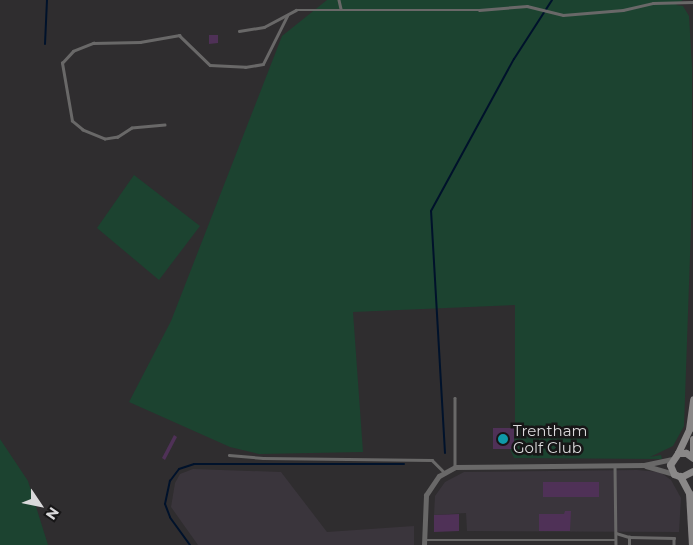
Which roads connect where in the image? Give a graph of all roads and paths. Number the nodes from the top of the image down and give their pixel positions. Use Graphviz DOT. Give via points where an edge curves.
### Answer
graph roads {
  1 [pos="339,0"];
  2 [pos="693,2"];
  3 [pos="341,9"];
  4 [pos="288,14"];
  5 [pos="239,31"];
  6 [pos="165,125"];
  7 [pos="455,398"];
  8 [pos="693,398"];
  9 [pos="693,439"];
  10 [pos="678,453"];
  11 [pos="230,455"];
  12 [pos="693,457"];
  13 [pos="672,459"];
  14 [pos="615,465"];
  15 [pos="644,465"];
  16 [pos="455,467"];
  17 [pos="693,471"];
  18 [pos="444,472"];
  19 [pos="677,475"];
  20 [pos="693,512"];
  21 [pos="616,533"];
  22 [pos="629,537"];
  23 [pos="616,540"];
  24 [pos="424,542"];
  25 [pos="616,545"];
  26 [pos="629,545"];
  27 [pos="674,545"];
  28 [pos="692,545"];
  1 -- 3 [label="lane"];
  2 -- 3 [label="lane" via="653,3 572,14 550,13 527,6 479,10"];
  3 -- 4 [label="lane" via="296,10"];
  4 -- 5 [label="lane" via="264,27"];
  4 -- 6 [label="lane" via="263,64 245,67 210,65 179,35 140,42 93,43 73,51 62,63 72,121 82,130 105,139 118,137 132,128"];
  7 -- 16 [label="lane"];
  8 -- 10 [label="street" via="689,429"];
  9 -- 12 [label="street"];
  10 -- 12 [label="street"];
  10 -- 13 [label="street"];
  11 -- 18 [label="lane" via="432,460"];
  13 -- 15 [label="street"];
  13 -- 19 [label="street"];
  14 -- 15 [label="street"];
  14 -- 16 [label="street"];
  14 -- 21 [label="lane"];
  15 -- 19 [label="street"];
  16 -- 18 [label="street"];
  17 -- 19 [label="street"];
  18 -- 24 [label="street" via="426,495"];
  19 -- 20 [label="street" via="689,493"];
  20 -- 28 [label="street"];
  21 -- 22 [label="lane"];
  21 -- 23 [label="lane"];
  22 -- 26 [label="lane"];
  22 -- 27 [label="lane" via="674,538"];
  23 -- 24 [label="lane"];
  23 -- 25 [label="lane"];
}
